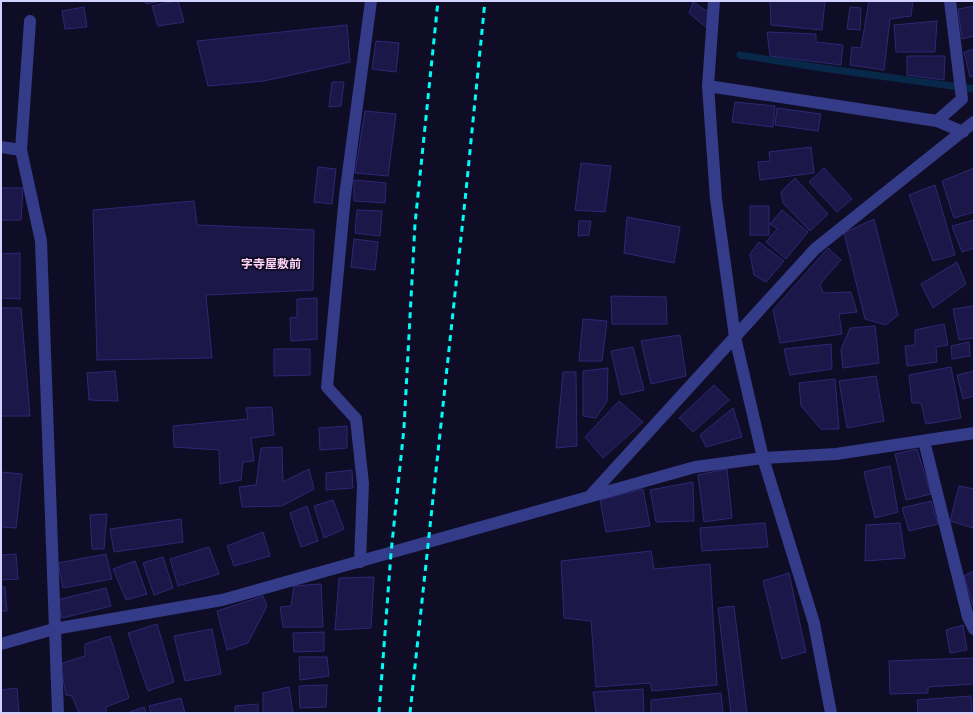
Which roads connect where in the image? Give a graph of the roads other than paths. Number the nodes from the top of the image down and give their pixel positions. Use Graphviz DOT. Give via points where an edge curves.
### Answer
graph roads {
  1 [pos="371,1"];
  2 [pos="714,1"];
  3 [pos="950,1"];
  4 [pos="30,21"];
  5 [pos="708,86"];
  6 [pos="937,121"];
  7 [pos="974,122"];
  8 [pos="964,132"];
  9 [pos="1,147"];
  10 [pos="21,150"];
  11 [pos="735,337"];
  12 [pos="974,434"];
  13 [pos="924,441"];
  14 [pos="763,458"];
  15 [pos="590,496"];
  16 [pos="360,562"];
  17 [pos="54,628"];
  18 [pos="974,629"];
  19 [pos="1,644"];
  20 [pos="58,713"];
  21 [pos="831,713"];
  1 -- 16 [label="street" via="345,196 327,387 356,419 363,484"];
  2 -- 5 [label="street"];
  3 -- 6 [label="street" via="962,98"];
  4 -- 10 [label="street"];
  5 -- 6 [label="street"];
  5 -- 11 [label="street" via="716,199"];
  6 -- 8 [label="street"];
  7 -- 8 [label="street"];
  8 -- 11 [label="street" via="815,249"];
  9 -- 10 [label="street"];
  10 -- 17 [label="street" via="41,241"];
  11 -- 14 [label="street"];
  11 -- 15 [label="street"];
  12 -- 13 [label="street"];
  13 -- 14 [label="street" via="836,454"];
  13 -- 18 [label="street" via="968,617"];
  14 -- 15 [label="street" via="695,467"];
  14 -- 21 [label="street" via="814,623"];
  15 -- 16 [label="street"];
  16 -- 17 [label="street" via="222,600"];
  17 -- 19 [label="street"];
  17 -- 20 [label="street"];
}
